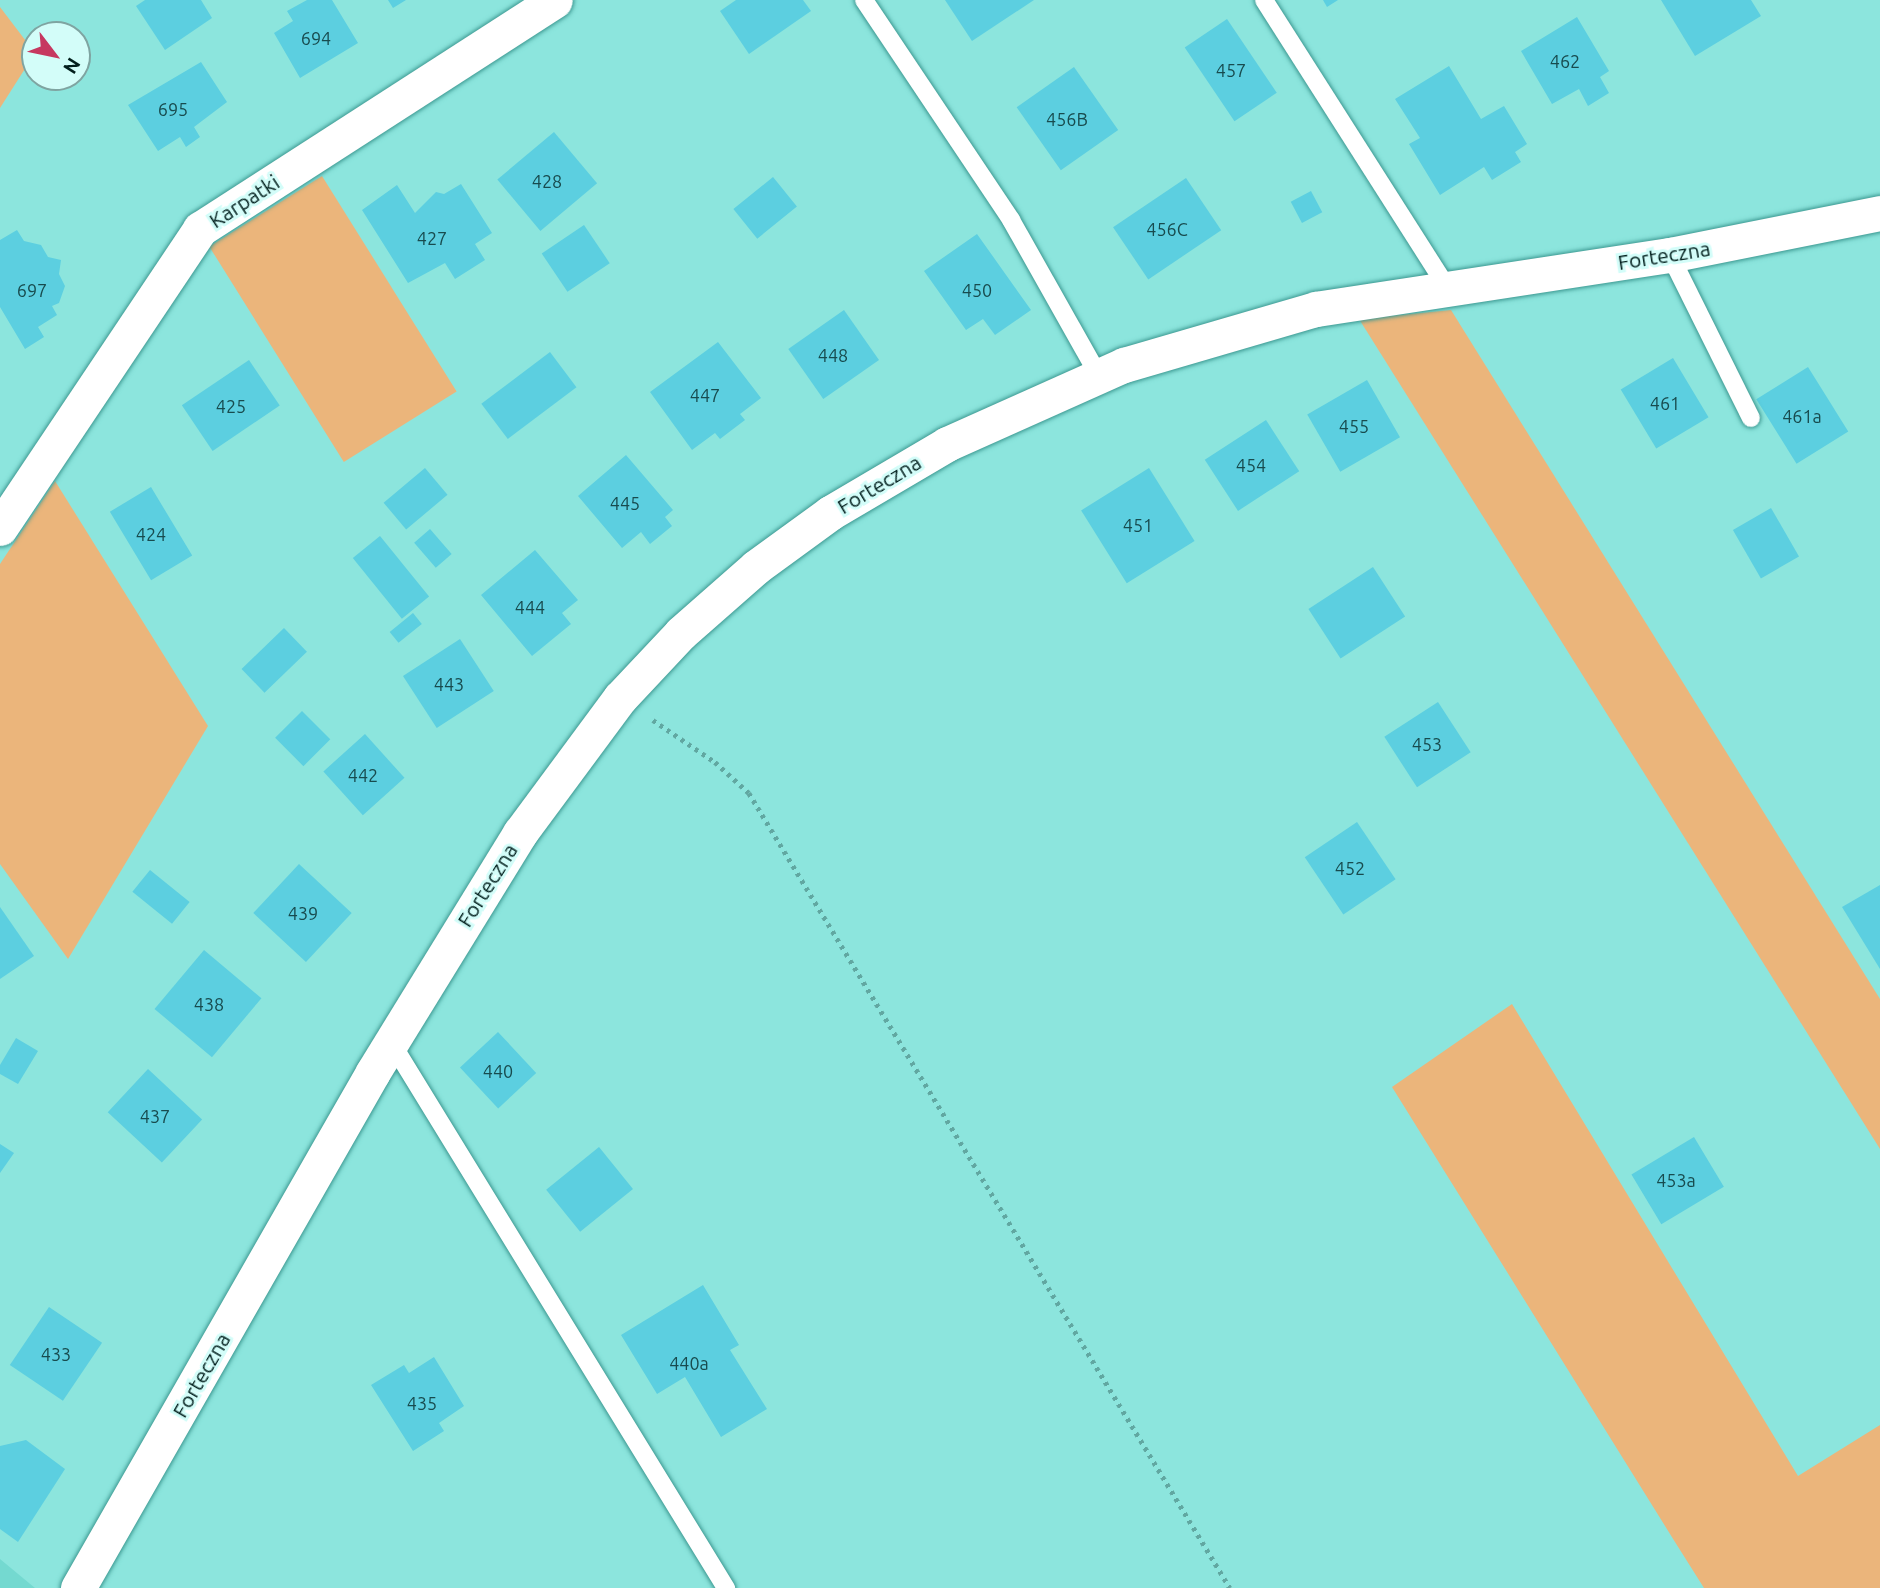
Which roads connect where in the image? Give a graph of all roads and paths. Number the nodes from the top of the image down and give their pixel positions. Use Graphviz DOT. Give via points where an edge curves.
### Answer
graph roads {
  1 [pos="555,0"];
  2 [pos="864,0"];
  3 [pos="1264,0"];
  4 [pos="1880,213"];
  5 [pos="1670,255"];
  6 [pos="1446,286"];
  7 [pos="1099,376"];
  8 [pos="1751,418"];
  9 [pos="0,528"];
  10 [pos="620,698"];
  11 [pos="391,1042"];
  12 [pos="78,1588"];
  13 [pos="726,1588"];
  14 [pos="1230,1588"];
  1 -- 9 [label="street, Karpatki" via="200,229"];
  2 -- 7 [label="lane" via="1010,220"];
  3 -- 6 [label="lane"];
  4 -- 5 [label="street, Forteczna"];
  5 -- 6 [label="street, Forteczna"];
  5 -- 8 [label="lane"];
  6 -- 7 [label="street, Forteczna" via="1316,309"];
  7 -- 10 [label="street, Forteczna" via="947,443 830,513 746,576 681,634"];
  10 -- 11 [label="street, Forteczna" via="520,833"];
  10 -- 14 [label="path" via="716,762 749,793"];
  11 -- 12 [label="street, Forteczna"];
  11 -- 13 [label="lane"];
}
